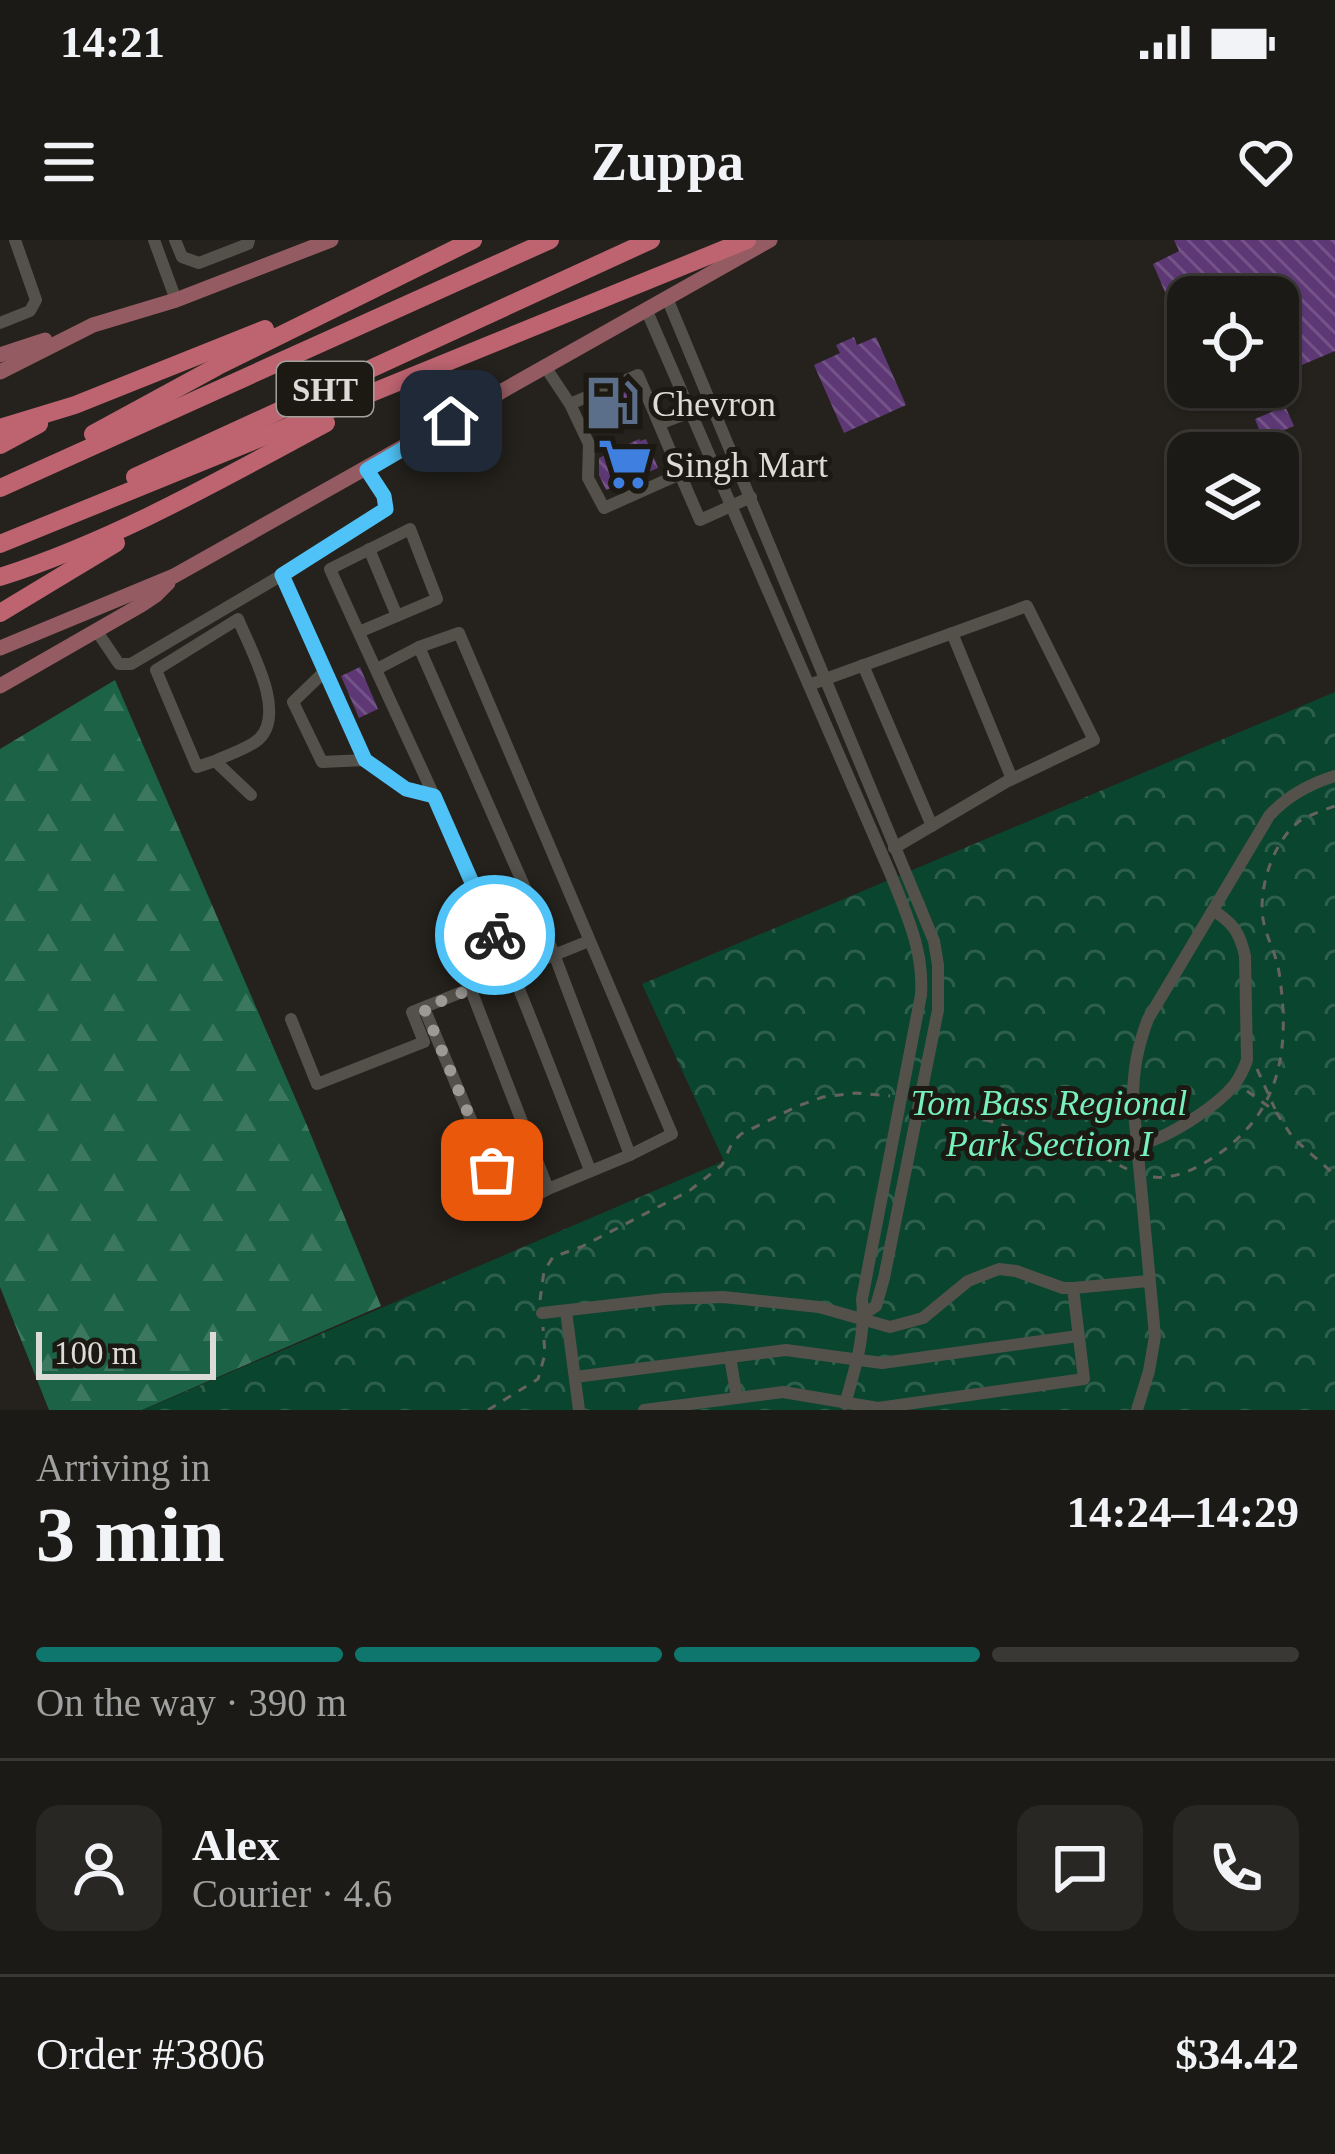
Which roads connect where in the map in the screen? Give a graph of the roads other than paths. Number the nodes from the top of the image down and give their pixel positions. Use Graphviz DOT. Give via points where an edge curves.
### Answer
graph roads {
  1 [pos="15,240"];
  2 [pos="154,240"];
  3 [pos="175,240"];
  4 [pos="249,240"];
  5 [pos="331,240"];
  6 [pos="474,240"];
  7 [pos="550,240"];
  8 [pos="651,240"];
  9 [pos="722,240"];
  10 [pos="747,240"];
  11 [pos="770,240"];
  12 [pos="295,246"];
  13 [pos="667,298"];
  14 [pos="176,300"];
  15 [pos="646,309"];
  16 [pos="0,323"];
  17 [pos="93,325"];
  18 [pos="0,355"];
  19 [pos="546,368"];
  20 [pos="0,372"];
  21 [pos="75,404"];
  22 [pos="571,404"];
  23 [pos="691,412"];
  24 [pos="659,424"];
  25 [pos="0,428"];
  26 [pos="0,445"];
  27 [pos="367,470"];
  28 [pos="680,475"];
  29 [pos="218,482"];
  30 [pos="0,486"];
  31 [pos="751,497"];
  32 [pos="730,506"];
  33 [pos="0,542"];
  34 [pos="369,549"];
  35 [pos="282,575"];
  36 [pos="174,576"];
  37 [pos="0,578"];
  38 [pos="0,613"];
  39 [pos="397,616"];
  40 [pos="96,630"];
  41 [pos="359,632"];
  42 [pos="952,634"];
  43 [pos="0,647"];
  44 [pos="419,647"];
  45 [pos="863,665"];
  46 [pos="377,669"];
  47 [pos="324,672"];
  48 [pos="826,678"];
  49 [pos="809,685"];
  50 [pos="0,686"];
  51 [pos="215,760"];
  52 [pos="365,760"];
  53 [pos="1335,776"];
  54 [pos="1012,779"];
  55 [pos="251,795"];
  56 [pos="434,796"];
  57 [pos="932,826"];
  58 [pos="897,847"];
  59 [pos="881,854"];
  60 [pos="1214,911"];
  61 [pos="589,941"];
  62 [pos="554,954"];
  63 [pos="512,973"];
  64 [pos="471,990"];
  65 [pos="424,1008"];
  66 [pos="291,1019"];
  67 [pos="902,1093"];
  68 [pos="920,1098"];
  69 [pos="1137,1144"];
  70 [pos="630,1155"];
  71 [pos="590,1170"];
  72 [pos="548,1189"];
  73 [pos="1148,1281"];
  74 [pos="1073,1288"];
  75 [pos="566,1311"];
  76 [pos="542,1313"];
  77 [pos="863,1316"];
  78 [pos="1078,1336"];
  79 [pos="730,1358"];
  80 [pos="857,1360"];
  81 [pos="575,1377"];
  82 [pos="737,1398"];
  83 [pos="845,1403"];
  84 [pos="579,1410"];
  85 [pos="644,1410"];
  86 [pos="1137,1410"];
  1 -- 16 [label="lane" via="36,299 30,311"];
  2 -- 14 [label="lane"];
  3 -- 4 [label="lane" via="182,256 200,263"];
  5 -- 12 [label="main road"];
  6 -- 21 [label="highway"];
  6 -- 30 [label="highway" via="218,366"];
  7 -- 30 [label="highway, SHT"];
  8 -- 33 [label="highway, SHT"];
  9 -- 29 [label="highway" via="353,409"];
  10 -- 33 [label="highway"];
  11 -- 13 [label="main road"];
  12 -- 14 [label="main road"];
  13 -- 15 [label="main road"];
  13 -- 31 [label="lane"];
  14 -- 17 [label="main road"];
  15 -- 19 [label="main road"];
  15 -- 23 [label="lane"];
  17 -- 18 [label="main road"];
  17 -- 20 [label="main road"];
  19 -- 22 [label="lane"];
  19 -- 27 [label="main road"];
  21 -- 25 [label="highway"];
  21 -- 26 [label="highway"];
  22 -- 24 [label="lane" via="638,375"];
  22 -- 28 [label="lane" via="590,444 588,478 604,508"];
  23 -- 24 [label="lane"];
  23 -- 32 [label="lane"];
  24 -- 28 [label="lane"];
  27 -- 35 [label="lane" via="386,509"];
  27 -- 36 [label="main road"];
  28 -- 32 [label="lane" via="700,520"];
  29 -- 37 [label="highway"];
  29 -- 38 [label="highway"];
  31 -- 32 [label="lane"];
  31 -- 48 [label="lane"];
  32 -- 49 [label="lane"];
  34 -- 39 [label="lane"];
  34 -- 39 [label="lane" via="410,529 437,599"];
  34 -- 41 [label="lane" via="330,568"];
  35 -- 40 [label="lane" via="131,664 119,664"];
  35 -- 47 [label="lane"];
  36 -- 40 [label="main road"];
  36 -- 43 [label="main road"];
  39 -- 41 [label="lane"];
  40 -- 50 [label="main road"];
  41 -- 46 [label="lane"];
  42 -- 45 [label="lane"];
  42 -- 54 [label="lane"];
  42 -- 54 [label="lane" via="1027,607 1094,740"];
  44 -- 46 [label="lane"];
  44 -- 61 [label="lane" via="459,633"];
  44 -- 62 [label="lane"];
  45 -- 48 [label="lane"];
  45 -- 57 [label="lane"];
  46 -- 56 [label="lane"];
  47 -- 52 [label="lane"];
  47 -- 52 [label="lane" via="293,702 322,762"];
  48 -- 49 [label="lane"];
  48 -- 58 [label="lane"];
  49 -- 59 [label="lane"];
  51 -- 51 [label="lane" via="197,767 156,670 238,620 268,694 266,730"];
  51 -- 55 [label="lane"];
  52 -- 56 [label="lane" via="406,789"];
  53 -- 60 [label="lane" via="1269,816"];
  54 -- 57 [label="lane"];
  56 -- 63 [label="lane"];
  57 -- 58 [label="lane"];
  58 -- 59 [label="lane"];
  58 -- 68 [label="lane" via="938,965 938,1010"];
  59 -- 67 [label="lane" via="922,975"];
  60 -- 69 [label="lane" via="1138,1045"];
  60 -- 69 [label="lane" via="1242,942 1247,1060 1226,1093 1168,1135"];
  61 -- 62 [label="lane"];
  61 -- 70 [label="lane" via="672,1134"];
  62 -- 63 [label="lane"];
  62 -- 70 [label="lane"];
  63 -- 64 [label="lane"];
  63 -- 71 [label="lane"];
  64 -- 65 [label="lane"];
  64 -- 72 [label="lane"];
  65 -- 66 [label="lane" via="412,1012 424,1042 317,1084"];
  65 -- 72 [label="lane" via="509,1210"];
  67 -- 68 [label="lane"];
  67 -- 77 [label="lane"];
  68 -- 77 [label="lane" via="884,1278 876,1306"];
  69 -- 73 [label="lane"];
  70 -- 71 [label="lane"];
  71 -- 72 [label="lane"];
  73 -- 74 [label="lane"];
  73 -- 86 [label="lane" via="1155,1336"];
  74 -- 77 [label="lane" via="999,1269 968,1281 923,1318 890,1328"];
  74 -- 78 [label="lane"];
  75 -- 76 [label="lane"];
  75 -- 77 [label="lane" via="723,1297"];
  75 -- 81 [label="lane"];
  77 -- 80 [label="lane"];
  78 -- 80 [label="lane"];
  78 -- 83 [label="lane" via="1084,1379 878,1408"];
  79 -- 80 [label="lane" via="801,1351"];
  79 -- 81 [label="lane"];
  79 -- 82 [label="lane"];
  80 -- 83 [label="lane"];
  81 -- 84 [label="lane"];
  82 -- 83 [label="lane" via="783,1392"];
  82 -- 85 [label="lane"];
}
